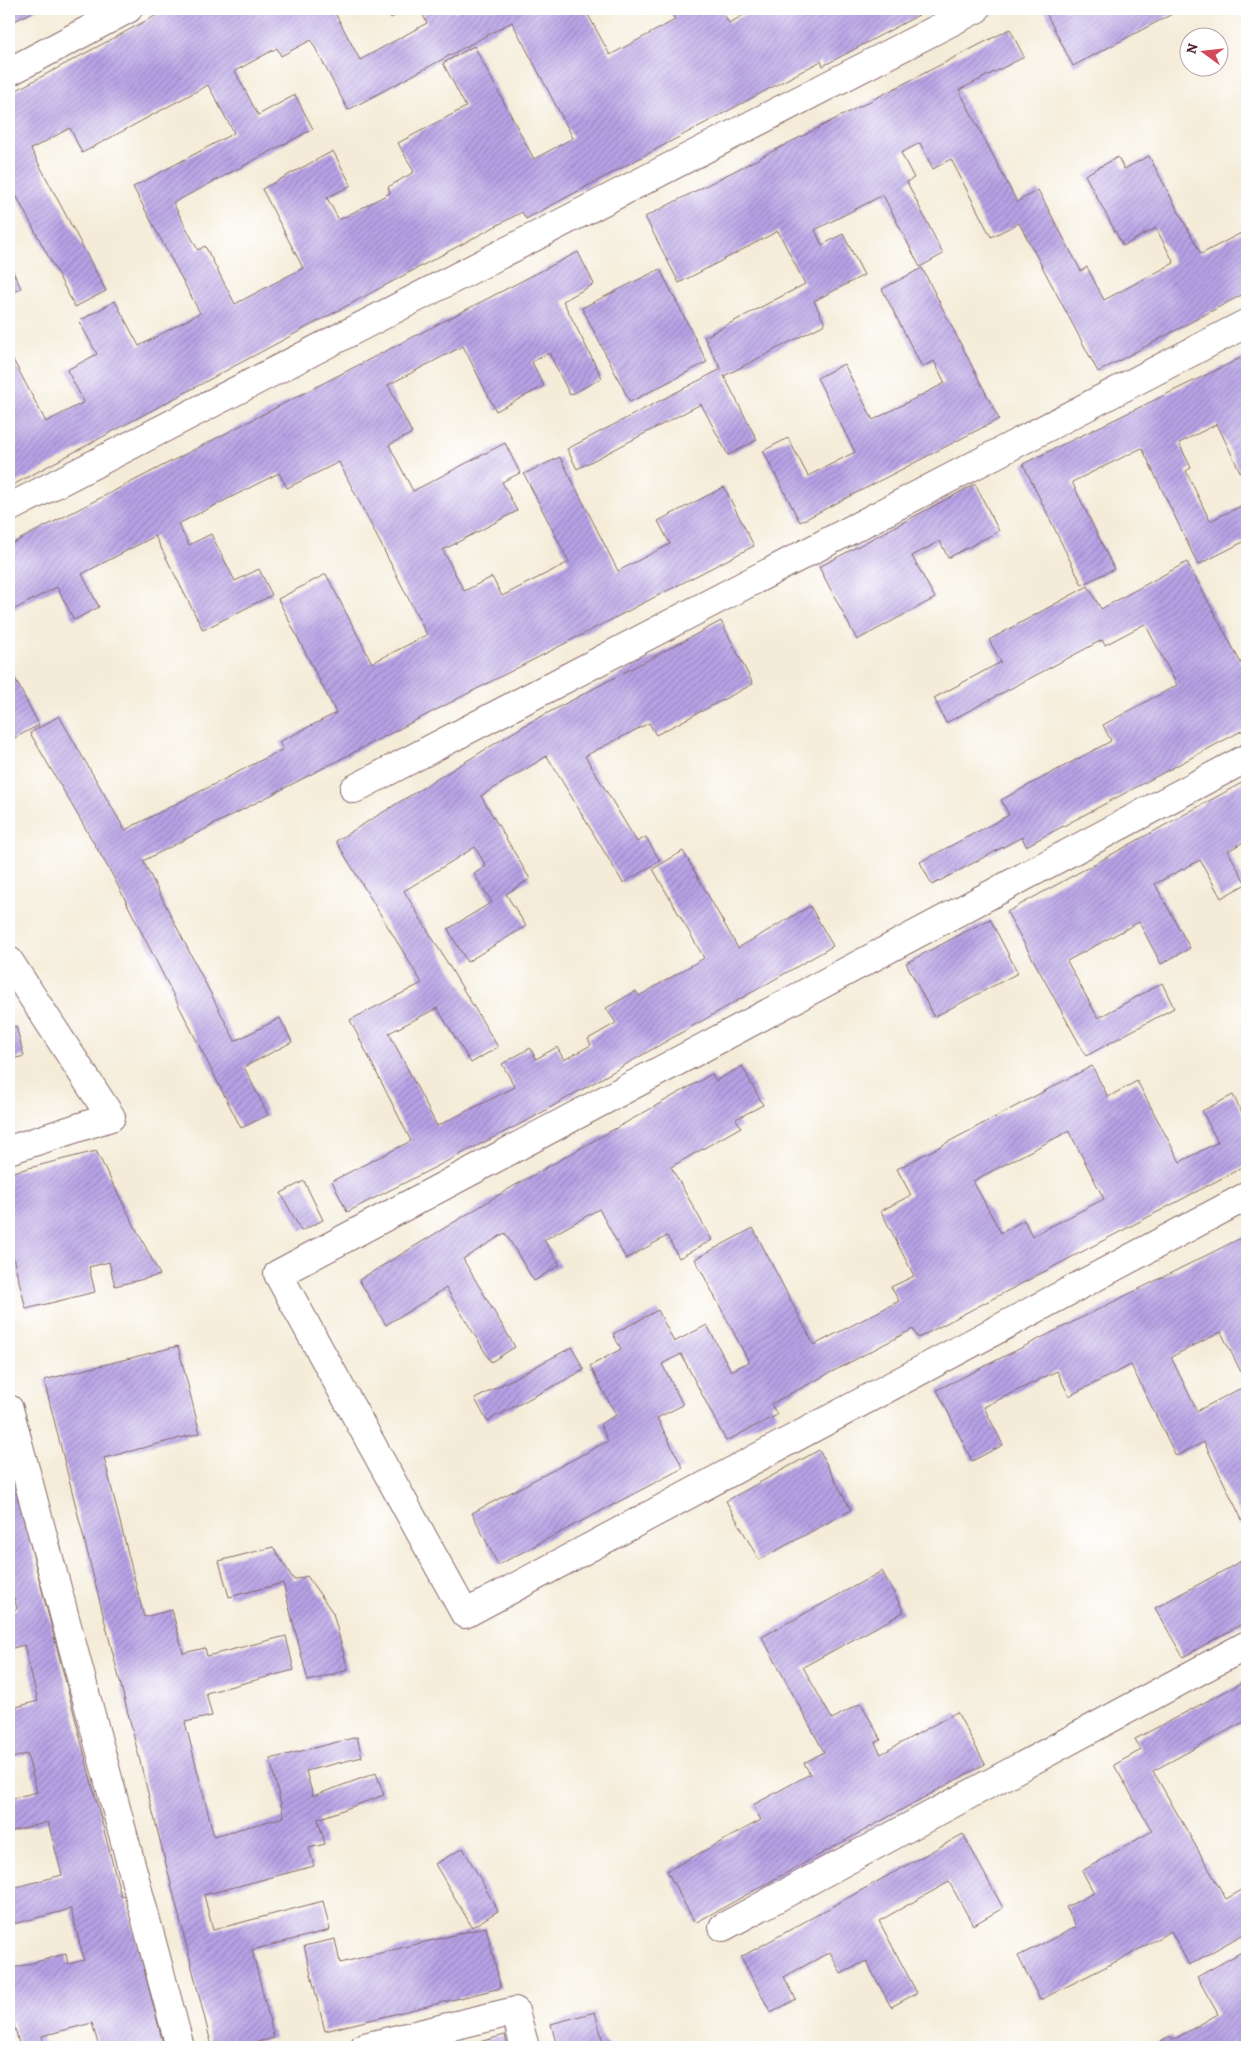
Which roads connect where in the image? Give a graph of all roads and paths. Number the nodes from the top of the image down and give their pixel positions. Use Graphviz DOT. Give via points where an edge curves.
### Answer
graph roads {
  1 [pos="128,9"];
  2 [pos="976,9"];
  3 [pos="9,72"];
  4 [pos="1247,323"];
  5 [pos="9,508"];
  6 [pos="1247,758"];
  7 [pos="354,789"];
  8 [pos="9,961"];
  9 [pos="9,1150"];
  10 [pos="1247,1196"];
  11 [pos="9,1409"];
  12 [pos="1247,1645"];
  13 [pos="723,1927"];
  14 [pos="180,2047"];
  15 [pos="364,2047"];
  16 [pos="525,2047"];
  1 -- 3 [label="street"];
  2 -- 5 [label="street"];
  4 -- 7 [label="street"];
  6 -- 10 [label="street" via="278,1274 465,1614"];
  8 -- 9 [label="street" via="111,1117"];
  11 -- 14 [label="street"];
  12 -- 13 [label="street"];
  15 -- 16 [label="street" via="515,2011"];
}
